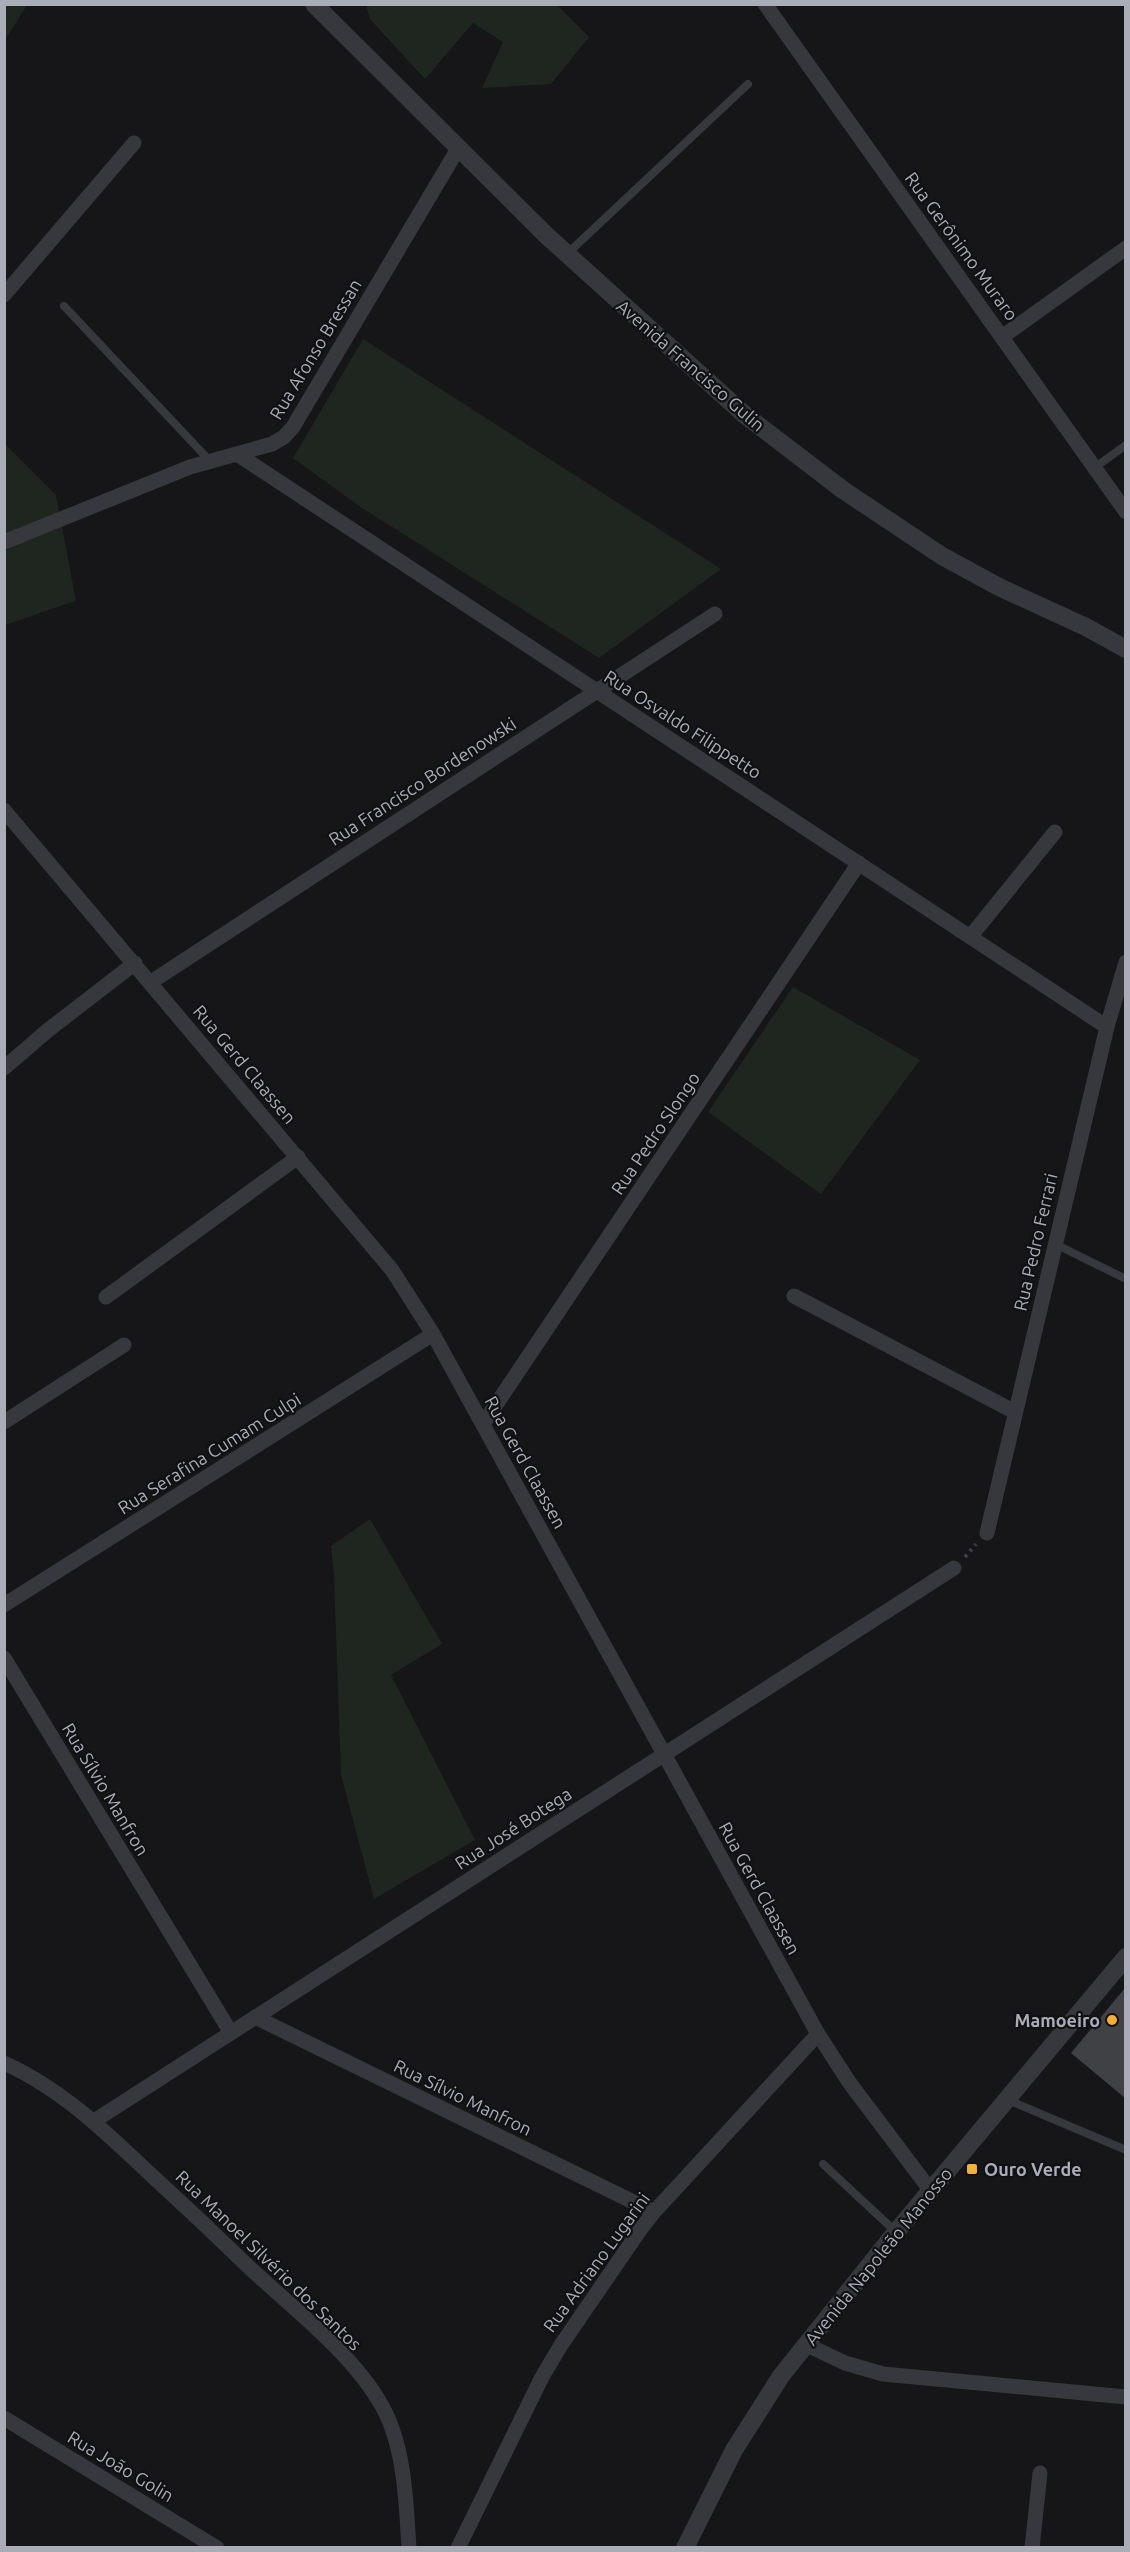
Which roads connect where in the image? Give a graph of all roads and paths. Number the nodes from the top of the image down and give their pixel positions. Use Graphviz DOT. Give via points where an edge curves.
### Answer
graph roads {
  1 [pos="314,4"];
  2 [pos="765,4"];
  3 [pos="748,84"];
  4 [pos="134,143"];
  5 [pos="459,147"];
  6 [pos="1125,248"];
  7 [pos="567,255"];
  8 [pos="4,295"];
  9 [pos="64,306"];
  10 [pos="1002,337"];
  11 [pos="1125,444"];
  12 [pos="237,453"];
  13 [pos="209,460"];
  14 [pos="1094,468"];
  15 [pos="1125,512"];
  16 [pos="4,542"];
  17 [pos="715,614"];
  18 [pos="1125,649"];
  19 [pos="597,691"];
  20 [pos="4,810"];
  21 [pos="1055,832"];
  22 [pos="859,863"];
  23 [pos="970,936"];
  24 [pos="1125,962"];
  25 [pos="135,963"];
  26 [pos="151,982"];
  27 [pos="1107,1026"];
  28 [pos="4,1068"];
  29 [pos="298,1157"];
  30 [pos="1055,1244"];
  31 [pos="1125,1279"];
  32 [pos="794,1296"];
  33 [pos="105,1297"];
  34 [pos="433,1334"];
  35 [pos="124,1345"];
  36 [pos="1015,1412"];
  37 [pos="4,1422"];
  38 [pos="483,1424"];
  39 [pos="987,1533"];
  40 [pos="954,1568"];
  41 [pos="4,1605"];
  42 [pos="4,1658"];
  43 [pos="664,1754"];
  44 [pos="1125,1957"];
  45 [pos="255,2017"];
  46 [pos="231,2033"];
  47 [pos="818,2034"];
  48 [pos="4,2063"];
  49 [pos="1007,2100"];
  50 [pos="93,2121"];
  51 [pos="1125,2150"];
  52 [pos="823,2164"];
  53 [pos="931,2191"];
  54 [pos="654,2212"];
  55 [pos="897,2232"];
  56 [pos="805,2344"];
  57 [pos="1125,2397"];
  58 [pos="4,2418"];
  59 [pos="1040,2473"];
  60 [pos="217,2547"];
  61 [pos="409,2547"];
  62 [pos="458,2547"];
  63 [pos="685,2547"];
  64 [pos="1032,2547"];
  1 -- 5 [label="street, Avenida Francisco Gulin"];
  2 -- 10 [label="street, Rua Gerônimo Muraro"];
  3 -- 7 [label="lane"];
  4 -- 8 [label="street"];
  5 -- 7 [label="street, Avenida Francisco Gulin"];
  5 -- 12 [label="street, Rua Afonso Bressan" via="293,427 272,444"];
  6 -- 10 [label="street"];
  7 -- 18 [label="street, Avenida Francisco Gulin" via="745,415 843,490 970,572"];
  9 -- 13 [label="lane"];
  10 -- 14 [label="street, Rua Gerônimo Muraro"];
  11 -- 14 [label="lane"];
  12 -- 13 [label="street, Rua Afonso Bressan"];
  12 -- 19 [label="street, Rua Osvaldo Filippetto"];
  13 -- 16 [label="street, Rua Afonso Bressan"];
  14 -- 15 [label="street, Rua Gerônimo Muraro"];
  17 -- 19 [label="street, Rua Francisco Bordenowski"];
  19 -- 22 [label="street, Rua Osvaldo Filippetto"];
  19 -- 26 [label="street, Rua Francisco Bordenowski"];
  20 -- 25 [label="street, Rua Gerd Claassen"];
  21 -- 23 [label="street"];
  22 -- 23 [label="street, Rua Osvaldo Filippetto"];
  22 -- 38 [label="street, Rua Pedro Slongo"];
  23 -- 27 [label="street, Rua Osvaldo Filippetto"];
  24 -- 27 [label="street, Rua Pedro Ferrari"];
  25 -- 26 [label="street, Rua Gerd Claassen"];
  25 -- 28 [label="street"];
  26 -- 29 [label="street, Rua Gerd Claassen"];
  27 -- 30 [label="street, Rua Pedro Ferrari"];
  29 -- 33 [label="street"];
  29 -- 34 [label="street, Rua Gerd Claassen" via="392,1270"];
  30 -- 31 [label="lane"];
  30 -- 36 [label="street, Rua Pedro Ferrari"];
  32 -- 36 [label="street"];
  34 -- 38 [label="street, Rua Gerd Claassen"];
  34 -- 41 [label="street, Rua Serafina Cumam Culpi"];
  35 -- 37 [label="street"];
  36 -- 39 [label="street, Rua Pedro Ferrari"];
  38 -- 43 [label="street, Rua Gerd Claassen"];
  39 -- 40 [label="path"];
  40 -- 43 [label="street, Rua José Botega"];
  42 -- 46 [label="street, Rua Sílvio Manfron"];
  43 -- 45 [label="street, Rua José Botega"];
  43 -- 47 [label="street, Rua Gerd Claassen"];
  44 -- 49 [label="street, Avenida Napoleão Manosso"];
  45 -- 46 [label="street, Rua José Botega"];
  45 -- 54 [label="street, Rua Sílvio Manfron"];
  46 -- 50 [label="street, Rua José Botega"];
  47 -- 53 [label="street, Rua Gerd Claassen"];
  47 -- 54 [label="street, Rua Adriano Lugarini"];
  48 -- 50 [label="street, Rua Manoel Silvério dos Santos" via="23,2071"];
  49 -- 51 [label="lane"];
  49 -- 53 [label="street, Avenida Napoleão Manosso"];
  50 -- 61 [label="street, Rua Manoel Silvério dos Santos" via="318,2332 369,2385 394,2435"];
  52 -- 55 [label="lane"];
  53 -- 55 [label="street, Avenida Napoleão Manosso"];
  54 -- 62 [label="street, Rua Adriano Lugarini" via="542,2377"];
  55 -- 56 [label="street, Avenida Napoleão Manosso"];
  56 -- 57 [label="street" via="845,2363 883,2374"];
  56 -- 63 [label="street, Avenida Napoleão Manosso" via="740,2440"];
  58 -- 60 [label="street, Rua João Golin"];
  59 -- 64 [label="street"];
}
